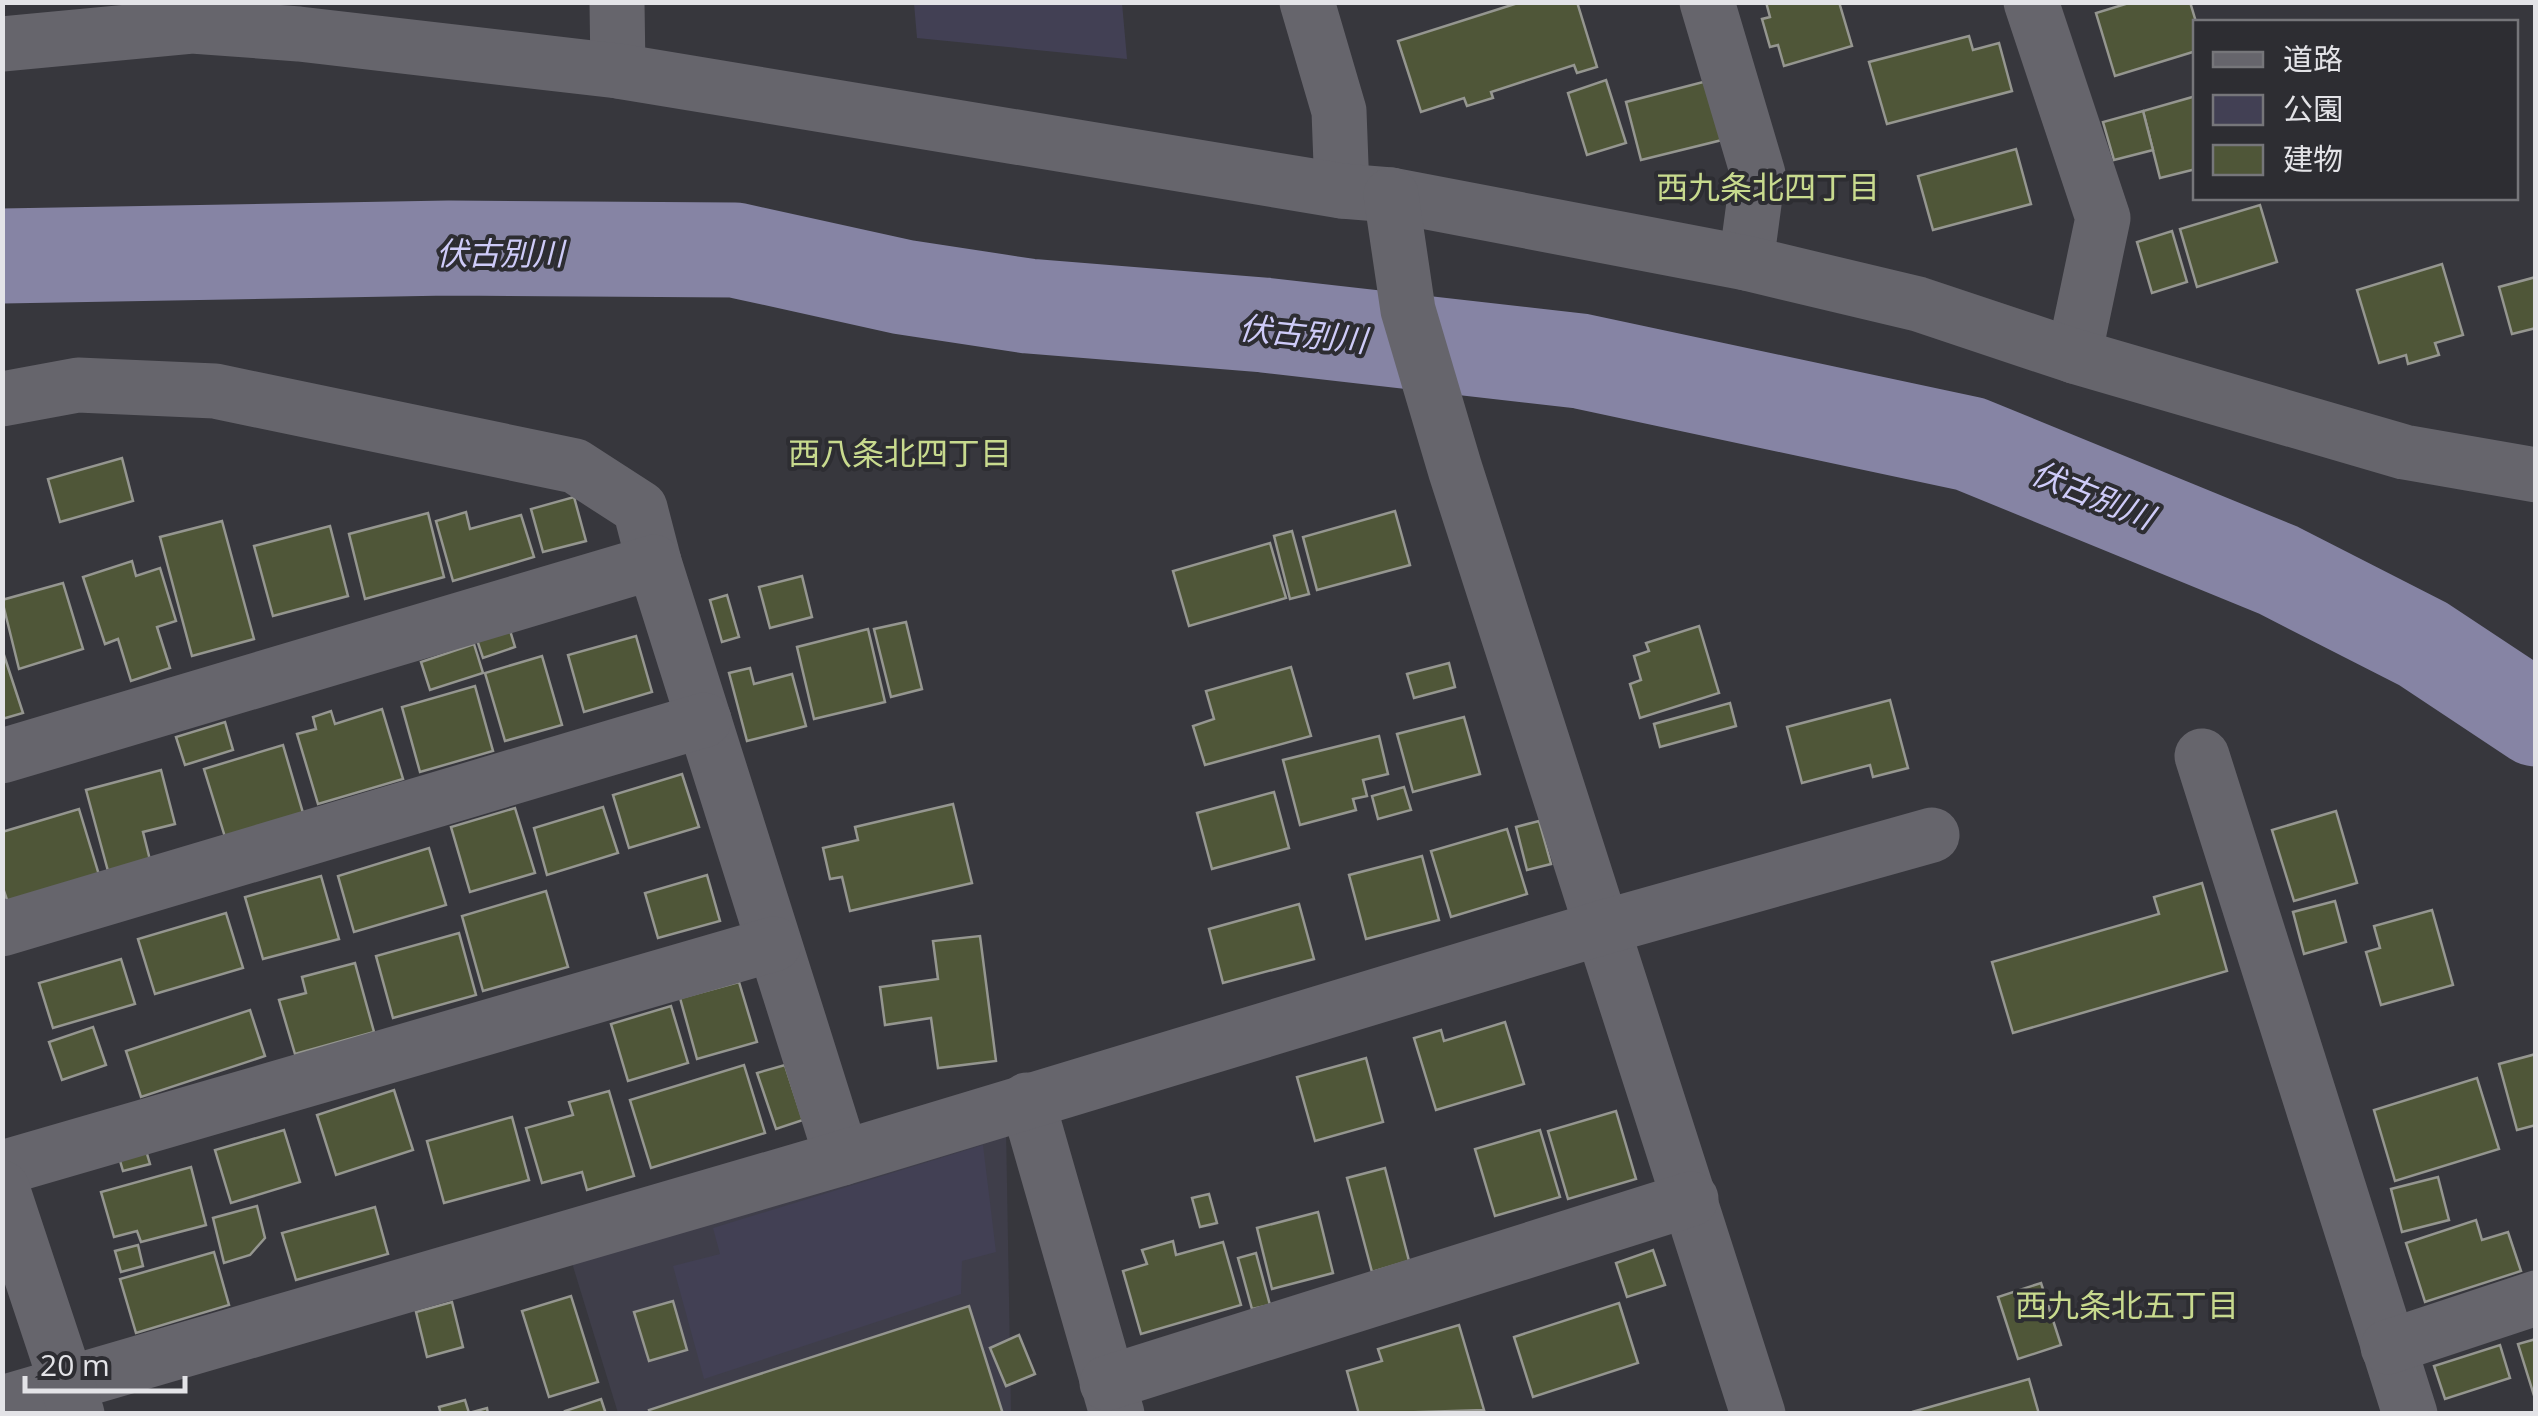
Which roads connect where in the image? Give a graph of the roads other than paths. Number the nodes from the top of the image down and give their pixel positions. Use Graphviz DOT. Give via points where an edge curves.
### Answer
graph roads {
  1 [pos="617,2"];
  2 [pos="1307,2"];
  3 [pos="1707,2"];
  4 [pos="2031,2"];
  5 [pos="300,18"];
  6 [pos="3,41"];
  7 [pos="618,71"];
  8 [pos="1366,193"];
  9 [pos="1746,262"];
  10 [pos="2074,356"];
  11 [pos="2,399"];
  12 [pos="2536,475"];
  13 [pos="654,562"];
  14 [pos="704,720"];
  15 [pos="2,756"];
  16 [pos="2202,756"];
  17 [pos="1932,834"];
  18 [pos="1601,928"];
  19 [pos="2,929"];
  20 [pos="774,944"];
  21 [pos="1027,1100"];
  22 [pos="842,1158"];
  23 [pos="2,1168"];
  24 [pos="2,1188"];
  25 [pos="1692,1199"];
  26 [pos="2536,1298"];
  27 [pos="2388,1348"];
  28 [pos="72,1398"];
  29 [pos="1112,1398"];
  30 [pos="2,1404"];
  31 [pos="1758,1414"];
  32 [pos="2410,1414"];
  1 -- 7 [label="street"];
  2 -- 8 [label="street"];
  3 -- 9 [label="street" via="1758,174"];
  4 -- 10 [label="street" via="2103,218"];
  5 -- 6 [label="street"];
  5 -- 7 [label="street"];
  7 -- 8 [label="street"];
  8 -- 9 [label="street"];
  8 -- 18 [label="street"];
  9 -- 10 [label="street" via="1918,304"];
  10 -- 12 [label="street" via="2404,452"];
  11 -- 13 [label="street" via="78,385 214,390 574,466 640,508"];
  13 -- 14 [label="street"];
  13 -- 15 [label="street"];
  14 -- 19 [label="street"];
  14 -- 20 [label="street"];
  16 -- 27 [label="street"];
  17 -- 18 [label="street"];
  18 -- 21 [label="street"];
  18 -- 25 [label="street"];
  20 -- 22 [label="street"];
  20 -- 23 [label="street"];
  21 -- 22 [label="street"];
  21 -- 29 [label="street"];
  22 -- 28 [label="street"];
  24 -- 28 [label="street"];
  25 -- 29 [label="street"];
  25 -- 31 [label="street"];
  26 -- 27 [label="street"];
  27 -- 32 [label="street"];
  28 -- 30 [label="street"];
}
